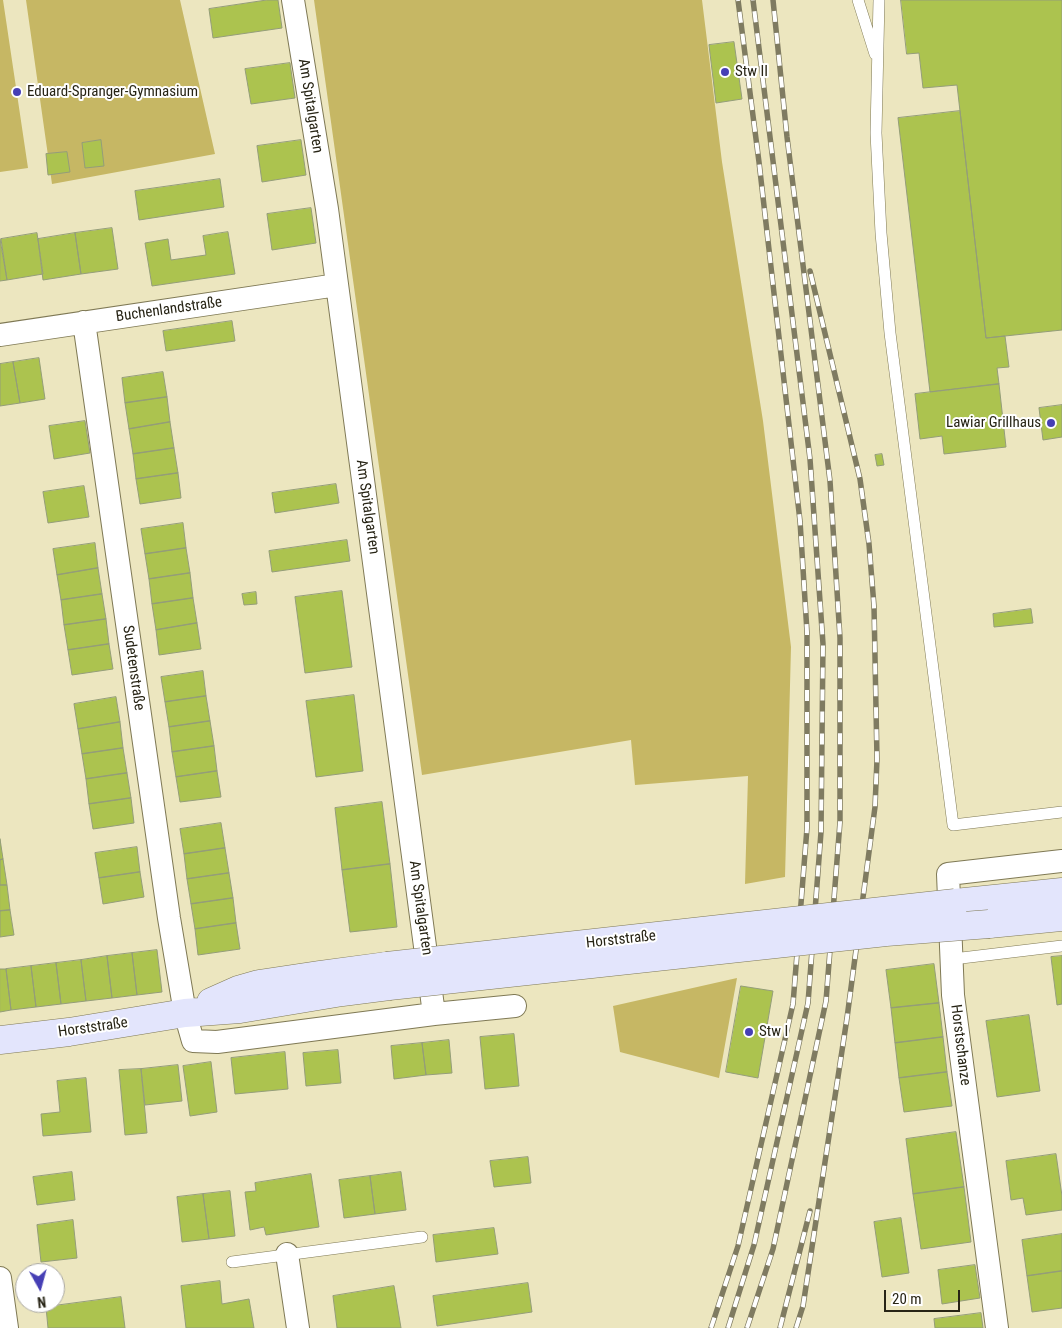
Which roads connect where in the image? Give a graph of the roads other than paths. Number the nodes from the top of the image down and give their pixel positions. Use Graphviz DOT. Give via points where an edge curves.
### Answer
graph roads {
  1 [pos="293,0"];
  2 [pos="858,0"];
  3 [pos="879,0"];
  4 [pos="877,60"];
  5 [pos="337,285"];
  6 [pos="84,322"];
  7 [pos="0,335"];
  8 [pos="1062,812"];
  9 [pos="1062,860"];
  10 [pos="1062,892"];
  11 [pos="1062,917"];
  12 [pos="1062,946"];
  13 [pos="952,959"];
  14 [pos="388,976"];
  15 [pos="515,1006"];
  16 [pos="185,1013"];
  17 [pos="434,1014"];
  18 [pos="0,1040"];
  19 [pos="422,1237"];
  20 [pos="287,1254"];
  21 [pos="232,1262"];
  22 [pos="0,1278"];
  23 [pos="7,1328"];
  24 [pos="298,1328"];
  25 [pos="997,1328"];
  1 -- 5 [label="street, Am Spitalgarten"];
  2 -- 4 [label="lane"];
  3 -- 4 [label="lane"];
  4 -- 8 [label="lane" via="876,133 890,333 953,825"];
  5 -- 6 [label="street, Buchenlandstraße"];
  5 -- 17 [label="street, Am Spitalgarten"];
  6 -- 7 [label="street, Buchenlandstraße"];
  6 -- 16 [label="street, Sudetenstraße"];
  9 -- 13 [label="street, Horstschanze" via="948,874"];
  10 -- 14 [label="street, Horststraße, bridge"];
  11 -- 14 [label="street, Horststraße, bridge"];
  12 -- 13 [label="lane"];
  13 -- 25 [label="street, Horstschanze" via="953,995"];
  14 -- 16 [label="street, Horststraße" via="319,974 259,984"];
  15 -- 17 [label="street"];
  16 -- 17 [label="street" via="193,1042 217,1042"];
  16 -- 18 [label="street, Horststraße"];
  19 -- 20 [label="lane"];
  20 -- 21 [label="lane"];
  20 -- 24 [label="street"];
  22 -- 23 [label="street"];
}
